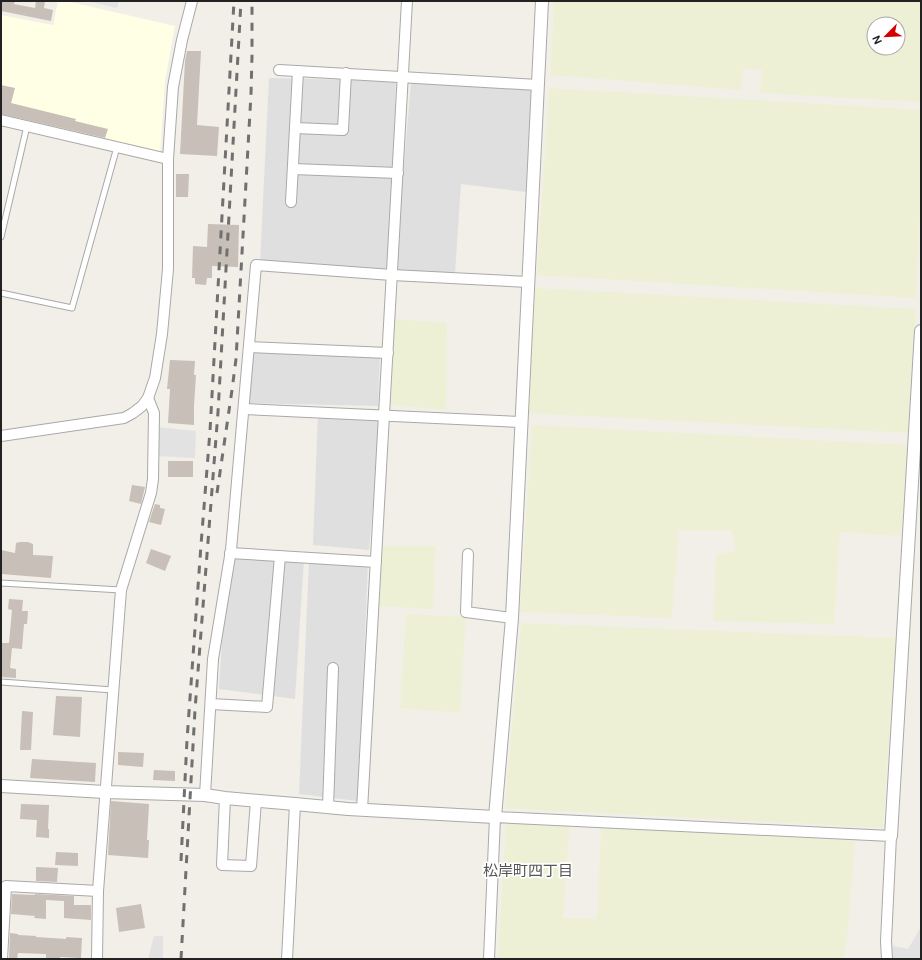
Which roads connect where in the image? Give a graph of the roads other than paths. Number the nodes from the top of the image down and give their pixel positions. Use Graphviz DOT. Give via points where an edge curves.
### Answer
graph roads {
  1 [pos="192,1"];
  2 [pos="407,1"];
  3 [pos="542,1"];
  4 [pos="279,70"];
  5 [pos="298,71"];
  6 [pos="346,73"];
  7 [pos="404,76"];
  8 [pos="538,85"];
  9 [pos="1,120"];
  10 [pos="28,126"];
  11 [pos="295,128"];
  12 [pos="117,147"];
  13 [pos="168,159"];
  14 [pos="293,169"];
  15 [pos="398,174"];
  16 [pos="291,202"];
  17 [pos="1,238"];
  18 [pos="392,275"];
  19 [pos="528,282"];
  20 [pos="1,293"];
  21 [pos="921,331"];
  22 [pos="249,347"];
  23 [pos="388,353"];
  24 [pos="148,398"];
  25 [pos="244,409"];
  26 [pos="384,416"];
  27 [pos="521,422"];
  28 [pos="1,436"];
  29 [pos="230,553"];
  30 [pos="468,554"];
  31 [pos="280,556"];
  32 [pos="376,562"];
  33 [pos="1,583"];
  34 [pos="121,590"];
  35 [pos="512,618"];
  36 [pos="333,668"];
  37 [pos="1,682"];
  38 [pos="113,690"];
  39 [pos="210,704"];
  40 [pos="1,786"];
  41 [pos="105,792"];
  42 [pos="205,795"];
  43 [pos="224,798"];
  44 [pos="256,801"];
  45 [pos="295,804"];
  46 [pos="328,807"];
  47 [pos="362,810"];
  48 [pos="495,817"];
  49 [pos="891,836"];
  50 [pos="98,890"];
  51 [pos="2,959"];
  52 [pos="97,959"];
  53 [pos="287,959"];
  54 [pos="489,959"];
  55 [pos="887,959"];
  1 -- 13 [label="street" via="173,87"];
  2 -- 7 [label="street"];
  3 -- 8 [label="street"];
  4 -- 5 [label="street"];
  5 -- 6 [label="street"];
  5 -- 11 [label="street"];
  6 -- 7 [label="street"];
  6 -- 11 [label="street" via="343,130"];
  7 -- 8 [label="street"];
  7 -- 15 [label="street"];
  8 -- 19 [label="street"];
  9 -- 10 [label="street"];
  10 -- 12 [label="street"];
  10 -- 17 [label="lane"];
  11 -- 14 [label="street"];
  12 -- 13 [label="street"];
  12 -- 20 [label="lane" via="72,308"];
  13 -- 24 [label="street" via="168,269 162,334 155,378"];
  14 -- 15 [label="street"];
  14 -- 16 [label="street"];
  15 -- 18 [label="street"];
  18 -- 19 [label="street"];
  18 -- 22 [label="street" via="256,265"];
  18 -- 23 [label="street"];
  19 -- 27 [label="street"];
  21 -- 49 [label="street"];
  22 -- 23 [label="street"];
  22 -- 25 [label="street"];
  23 -- 26 [label="street"];
  24 -- 28 [label="street" via="142,406 124,418"];
  24 -- 34 [label="street" via="154,413 152,479"];
  25 -- 26 [label="street"];
  25 -- 29 [label="street"];
  26 -- 27 [label="street"];
  26 -- 32 [label="street"];
  27 -- 35 [label="street"];
  29 -- 31 [label="street"];
  29 -- 39 [label="street" via="213,659"];
  30 -- 35 [label="street" via="466,612"];
  31 -- 32 [label="street"];
  31 -- 39 [label="street" via="267,707"];
  32 -- 47 [label="street"];
  33 -- 34 [label="lane"];
  34 -- 38 [label="street"];
  35 -- 48 [label="street"];
  36 -- 46 [label="street"];
  37 -- 38 [label="lane"];
  38 -- 41 [label="street"];
  39 -- 42 [label="street"];
  40 -- 41 [label="street"];
  41 -- 42 [label="street"];
  41 -- 50 [label="street"];
  42 -- 43 [label="street"];
  43 -- 44 [label="street"];
  43 -- 44 [label="street" via="222,865 251,866"];
  44 -- 45 [label="street"];
  45 -- 46 [label="street"];
  45 -- 53 [label="street"];
  46 -- 47 [label="street"];
  47 -- 48 [label="street"];
  48 -- 49 [label="street"];
  48 -- 54 [label="street"];
  49 -- 55 [label="street"];
  50 -- 51 [label="street" via="6,886"];
  50 -- 52 [label="street"];
}
